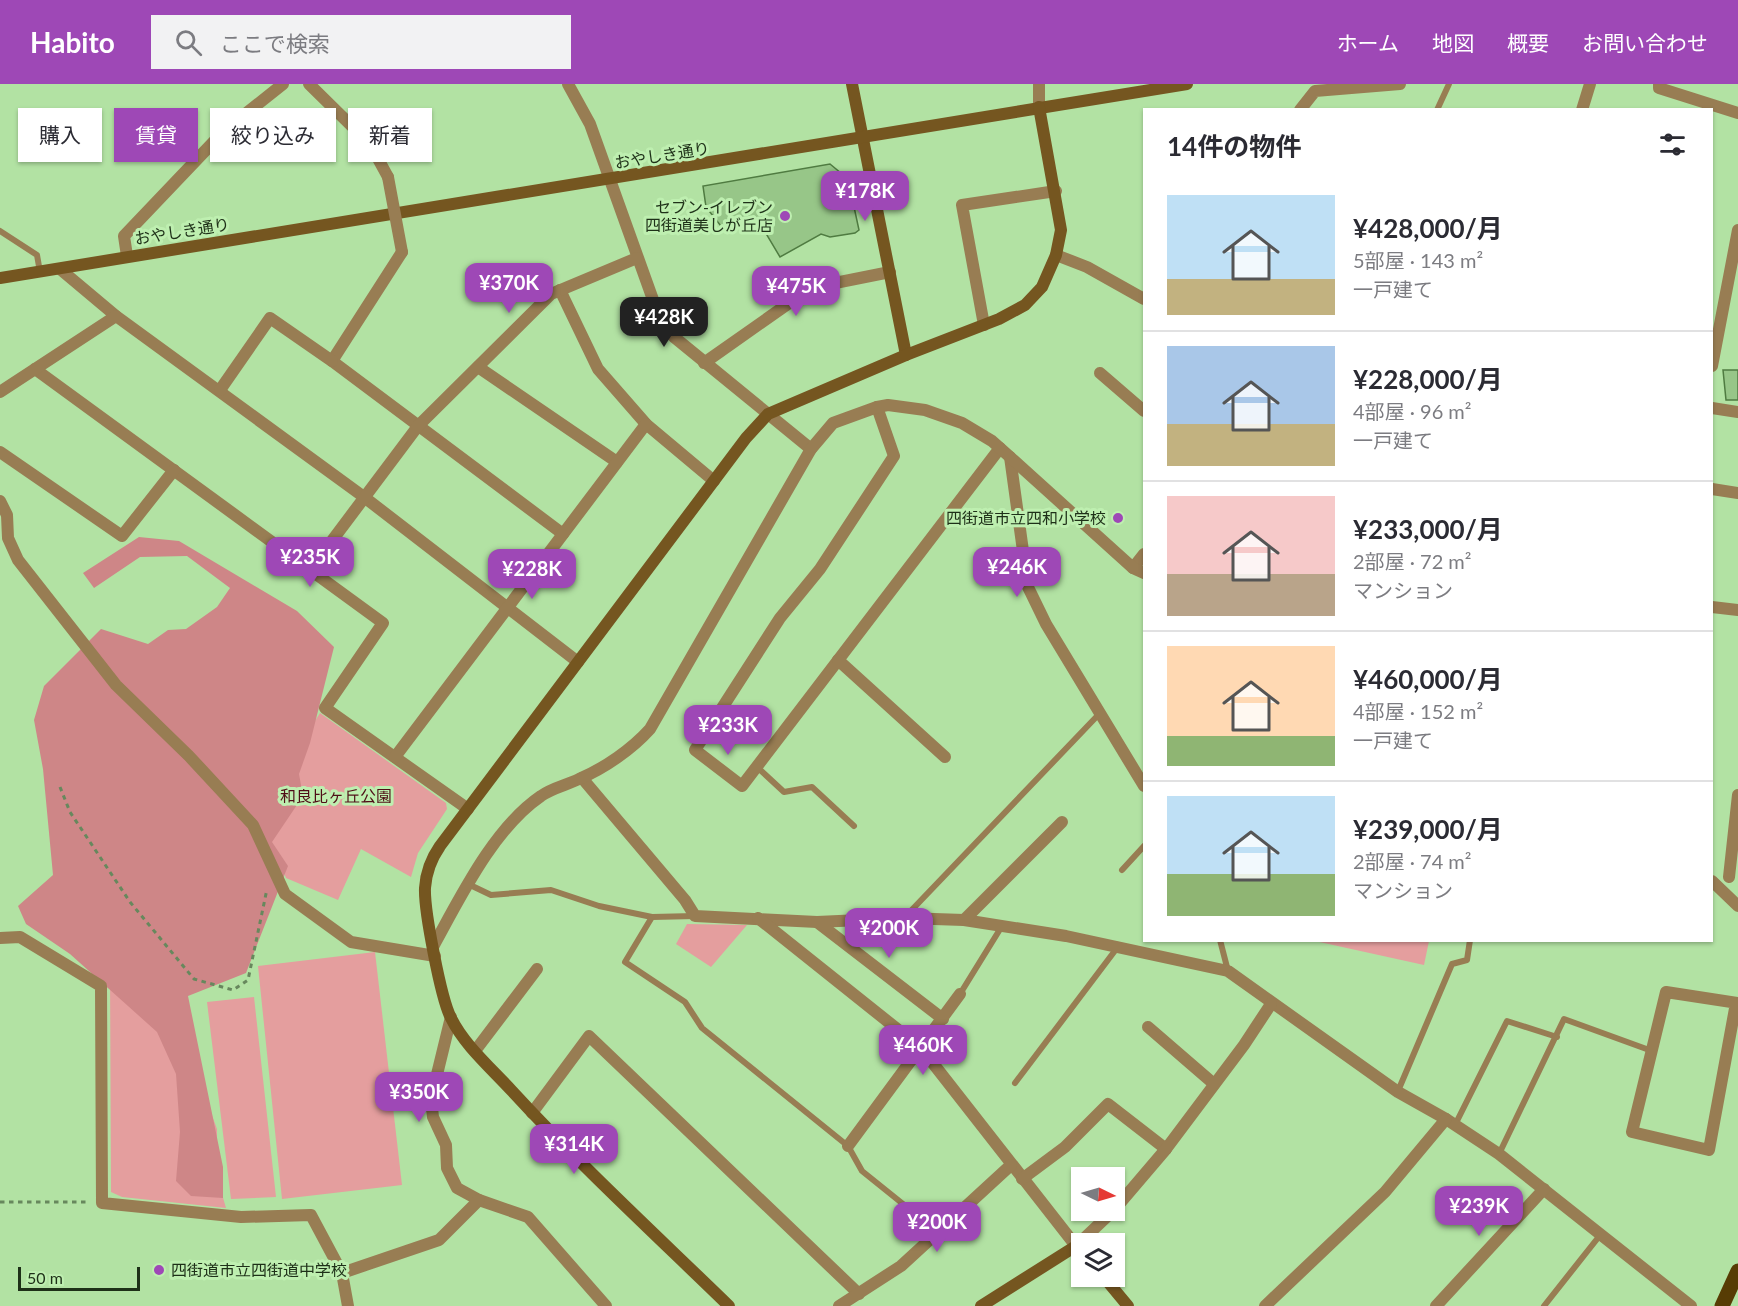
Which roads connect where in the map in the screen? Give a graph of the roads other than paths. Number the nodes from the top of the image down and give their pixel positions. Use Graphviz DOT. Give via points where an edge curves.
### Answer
graph roads {
  1 [pos="283,84"];
  2 [pos="309,84"];
  3 [pos="568,84"];
  4 [pos="852,84"];
  5 [pos="1039,84"];
  6 [pos="1187,84"];
  7 [pos="1400,84"];
  8 [pos="1449,84"];
  9 [pos="1590,84"];
  10 [pos="1659,84"];
  11 [pos="1133,89"];
  12 [pos="1039,107"];
  13 [pos="1302,108"];
  14 [pos="1438,108"];
  15 [pos="1583,108"];
  16 [pos="1738,113"];
  17 [pos="863,137"];
  18 [pos="609,181"];
  19 [pos="1056,191"];
  20 [pos="1738,230"];
  21 [pos="0,231"];
  22 [pos="1056,255"];
  23 [pos="127,256"];
  24 [pos="636,258"];
  25 [pos="60,269"];
  26 [pos="40,272"];
  27 [pos="890,272"];
  28 [pos="0,278"];
  29 [pos="560,290"];
  30 [pos="1143,295"];
  31 [pos="116,316"];
  32 [pos="984,325"];
  33 [pos="906,355"];
  34 [pos="332,361"];
  35 [pos="1713,361"];
  36 [pos="704,363"];
  37 [pos="478,367"];
  38 [pos="35,369"];
  39 [pos="1101,374"];
  40 [pos="220,390"];
  41 [pos="0,392"];
  42 [pos="877,407"];
  43 [pos="1713,408"];
  44 [pos="1143,410"];
  45 [pos="1738,412"];
  46 [pos="768,414"];
  47 [pos="646,424"];
  48 [pos="418,426"];
  49 [pos="1000,448"];
  50 [pos="811,449"];
  51 [pos="0,452"];
  52 [pos="1010,457"];
  53 [pos="617,462"];
  54 [pos="174,470"];
  55 [pos="714,481"];
  56 [pos="1713,489"];
  57 [pos="1738,493"];
  58 [pos="364,497"];
  59 [pos="0,501"];
  60 [pos="563,534"];
  61 [pos="310,570"];
  62 [pos="1139,571"];
  63 [pos="1713,607"];
  64 [pos="507,608"];
  65 [pos="1738,610"];
  66 [pos="838,660"];
  67 [pos="578,662"];
  68 [pos="1102,712"];
  69 [pos="395,757"];
  70 [pos="945,757"];
  71 [pos="1143,759"];
  72 [pos="757,767"];
  73 [pos="1135,769"];
  74 [pos="582,778"];
  75 [pos="1143,784"];
  76 [pos="1738,801"];
  77 [pos="468,809"];
  78 [pos="1062,822"];
  79 [pos="854,826"];
  80 [pos="1143,847"];
  81 [pos="1122,870"];
  82 [pos="1713,874"];
  83 [pos="1734,877"];
  84 [pos="1713,882"];
  85 [pos="468,884"];
  86 [pos="1738,906"];
  87 [pos="695,916"];
  88 [pos="652,917"];
  89 [pos="759,918"];
  90 [pos="904,918"];
  91 [pos="964,920"];
  92 [pos="817,922"];
  93 [pos="1003,926"];
  94 [pos="0,938"];
  95 [pos="1221,942"];
  96 [pos="1470,942"];
  97 [pos="1117,947"];
  98 [pos="434,950"];
  99 [pos="537,969"];
  100 [pos="1228,971"];
  101 [pos="960,994"];
  102 [pos="1737,1003"];
  103 [pos="1271,1004"];
  104 [pos="451,1017"];
  105 [pos="943,1019"];
  106 [pos="1148,1027"];
  107 [pos="1557,1037"];
  108 [pos="921,1048"];
  109 [pos="475,1051"];
  110 [pos="1652,1051"];
  111 [pos="1015,1083"];
  112 [pos="1214,1084"];
  113 [pos="1398,1092"];
  114 [pos="532,1113"];
  115 [pos="1450,1122"];
  116 [pos="848,1146"];
  117 [pos="1166,1149"];
  118 [pos="1499,1154"];
  119 [pos="1011,1165"];
  120 [pos="1022,1179"];
  121 [pos="1544,1189"];
  122 [pos="1125,1197"];
  123 [pos="479,1200"];
  124 [pos="908,1208"];
  125 [pos="1104,1221"];
  126 [pos="1093,1233"];
  127 [pos="1601,1234"];
  128 [pos="1071,1239"];
  129 [pos="1071,1254"];
  130 [pos="1738,1271"];
  131 [pos="342,1273"];
  132 [pos="1112,1287"];
  133 [pos="859,1294"];
  134 [pos="599,1303"];
  135 [pos="348,1306"];
  136 [pos="729,1306"];
  137 [pos="839,1306"];
  138 [pos="981,1306"];
  139 [pos="1128,1306"];
  140 [pos="1265,1306"];
  141 [pos="1436,1306"];
  142 [pos="1544,1306"];
  143 [pos="1691,1306"];
  144 [pos="1722,1306"];
  1 -- 23 [label="street" via="224,131 124,236"];
  2 -- 34 [label="street, bridge" via="370,144 388,177 402,252"];
  3 -- 18 [label="street" via="590,124"];
  4 -- 17 [label="street"];
  5 -- 12 [label="street"];
  6 -- 11 [label="street, おやしき通り"];
  7 -- 13 [label="street" via="1315,92"];
  8 -- 14 [label="lane"];
  9 -- 15 [label="street"];
  10 -- 16 [label="street" via="1659,88"];
  11 -- 12 [label="street, おやしき通り"];
  12 -- 17 [label="street, おやしき通り"];
  12 -- 19 [label="street"];
  17 -- 18 [label="street, おやしき通り"];
  17 -- 27 [label="street"];
  18 -- 23 [label="street, おやしき通り"];
  18 -- 24 [label="street"];
  19 -- 22 [label="street" via="1061,230"];
  19 -- 32 [label="street" via="962,205"];
  20 -- 35 [label="street"];
  21 -- 26 [label="lane" via="37,255"];
  22 -- 30 [label="street"];
  22 -- 32 [label="street" via="1042,287 1025,305"];
  23 -- 25 [label="street, おやしき通り"];
  24 -- 29 [label="street"];
  24 -- 36 [label="street" via="656,308 674,337"];
  25 -- 26 [label="street, おやしき通り"];
  25 -- 31 [label="street"];
  26 -- 28 [label="street, おやしき通り"];
  27 -- 33 [label="street"];
  27 -- 36 [label="street" via="802,294"];
  29 -- 37 [label="street" via="550,294"];
  29 -- 47 [label="street" via="598,369"];
  31 -- 38 [label="street"];
  31 -- 40 [label="street"];
  32 -- 33 [label="street"];
  33 -- 46 [label="street"];
  34 -- 40 [label="street" via="270,318"];
  34 -- 48 [label="street"];
  36 -- 46 [label="street"];
  37 -- 48 [label="street"];
  37 -- 53 [label="street"];
  38 -- 41 [label="street"];
  38 -- 54 [label="street"];
  39 -- 44 [label="street"];
  40 -- 58 [label="street"];
  42 -- 49 [label="street" via="925,410 962,423"];
  42 -- 50 [label="street" via="833,423"];
  42 -- 72 [label="street" via="894,456 820,569 780,618 695,750 742,786"];
  43 -- 45 [label="street"];
  46 -- 50 [label="street"];
  46 -- 55 [label="street"];
  47 -- 53 [label="street"];
  47 -- 55 [label="street"];
  48 -- 58 [label="street"];
  48 -- 60 [label="street"];
  49 -- 52 [label="street"];
  49 -- 66 [label="street"];
  50 -- 74 [label="street" via="650,729 636,744"];
  51 -- 54 [label="street" via="122,536"];
  52 -- 62 [label="street"];
  52 -- 68 [label="street" via="1028,587 1046,624"];
  53 -- 60 [label="street"];
  54 -- 61 [label="street"];
  55 -- 67 [label="street"];
  56 -- 57 [label="street"];
  58 -- 61 [label="street"];
  58 -- 64 [label="street"];
  59 -- 98 [label="street" via="7,515 8,538 18,560 116,685 253,825 285,894 351,942"];
  60 -- 64 [label="street"];
  61 -- 69 [label="street" via="383,623 325,708"];
  63 -- 65 [label="street"];
  64 -- 67 [label="street"];
  64 -- 69 [label="street"];
  66 -- 70 [label="street"];
  66 -- 72 [label="street"];
  67 -- 77 [label="street"];
  68 -- 73 [label="street"];
  68 -- 90 [label="lane"];
  69 -- 77 [label="street"];
  71 -- 73 [label="street"];
  72 -- 79 [label="lane" via="784,792 812,787"];
  73 -- 75 [label="street"];
  74 -- 85 [label="street" via="541,795 527,808 497,840"];
  74 -- 87 [label="street"];
  76 -- 83 [label="street"];
  77 -- 98 [label="street" via="431,860 428,871 425,890"];
  78 -- 91 [label="street"];
  80 -- 81 [label="lane"];
  82 -- 83 [label="street"];
  84 -- 86 [label="street"];
  85 -- 88 [label="lane" via="491,895 550,890"];
  85 -- 98 [label="street"];
  87 -- 88 [label="lane"];
  87 -- 89 [label="street"];
  88 -- 116 [label="lane" via="625,962 685,1002 702,1028"];
  89 -- 92 [label="street"];
  89 -- 108 [label="street"];
  90 -- 91 [label="street"];
  90 -- 92 [label="street"];
  91 -- 93 [label="street"];
  92 -- 105 [label="street"];
  93 -- 97 [label="street"];
  93 -- 101 [label="lane"];
  94 -- 131 [label="street" via="20,937 101,986 102,1203 241,1217 311,1215"];
  95 -- 100 [label="lane"];
  96 -- 113 [label="lane" via="1467,960 1452,964"];
  97 -- 100 [label="street"];
  97 -- 111 [label="lane"];
  98 -- 104 [label="street"];
  99 -- 109 [label="street"];
  100 -- 103 [label="street"];
  101 -- 105 [label="street"];
  102 -- 110 [label="street" via="1666,992"];
  102 -- 110 [label="street" via="1709,1150 1632,1132"];
  103 -- 112 [label="street"];
  103 -- 113 [label="street"];
  104 -- 109 [label="street"];
  104 -- 123 [label="street" via="431,1099 433,1117 446,1145 447,1168 458,1188"];
  105 -- 108 [label="street"];
  106 -- 112 [label="street"];
  107 -- 110 [label="lane" via="1564,1019"];
  107 -- 115 [label="lane" via="1507,1021"];
  107 -- 118 [label="lane"];
  108 -- 116 [label="street"];
  108 -- 119 [label="street"];
  109 -- 114 [label="street"];
  112 -- 117 [label="street"];
  113 -- 115 [label="street"];
  114 -- 133 [label="street" via="589,1036"];
  114 -- 136 [label="street"];
  115 -- 118 [label="street"];
  115 -- 140 [label="street" via="1384,1192"];
  116 -- 124 [label="lane" via="862,1171"];
  117 -- 120 [label="street" via="1108,1104 1065,1146"];
  117 -- 122 [label="street"];
  118 -- 121 [label="street"];
  119 -- 120 [label="street"];
  119 -- 133 [label="street" via="901,1266"];
  120 -- 128 [label="street"];
  121 -- 127 [label="street"];
  121 -- 141 [label="street"];
  123 -- 131 [label="street" via="439,1240"];
  123 -- 134 [label="street" via="528,1217"];
  125 -- 126 [label="street"];
  127 -- 142 [label="lane"];
  127 -- 143 [label="street"];
  129 -- 138 [label="street"];
  130 -- 144 [label="main road"];
  131 -- 135 [label="street"];
  132 -- 139 [label="street"];
  133 -- 137 [label="street"];
}
